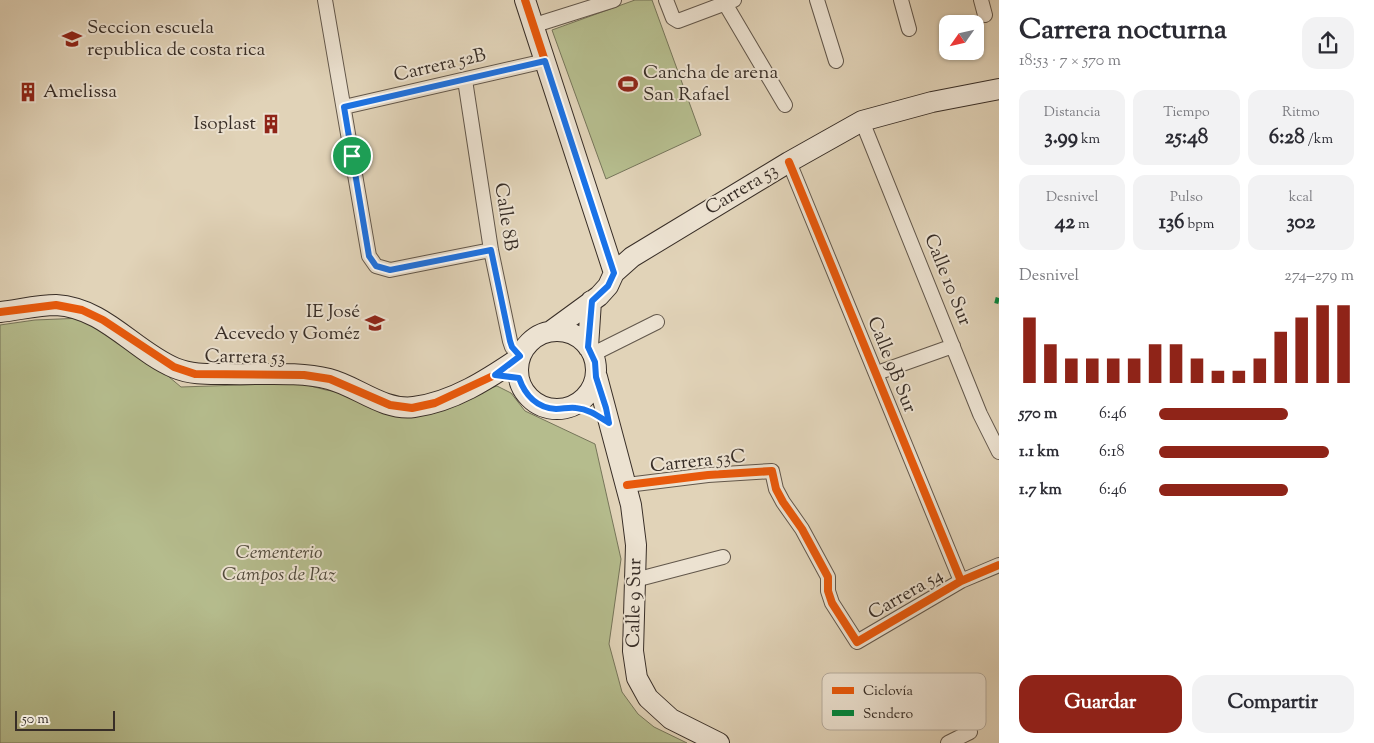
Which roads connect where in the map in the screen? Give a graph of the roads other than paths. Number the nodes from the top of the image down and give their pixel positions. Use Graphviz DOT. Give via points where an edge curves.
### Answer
graph roads {
  1 [pos="325,0"];
  2 [pos="525,0"];
  3 [pos="614,0"];
  4 [pos="666,0"];
  5 [pos="816,0"];
  6 [pos="901,0"];
  7 [pos="981,0"];
  8 [pos="727,1"];
  9 [pos="985,15"];
  10 [pos="535,25"];
  11 [pos="908,29"];
  12 [pos="545,61"];
  13 [pos="836,61"];
  14 [pos="465,80"];
  15 [pos="999,89"];
  16 [pos="785,105"];
  17 [pos="344,107"];
  18 [pos="862,121"];
  19 [pos="789,162"];
  20 [pos="491,250"];
  21 [pos="614,273"];
  22 [pos="592,301"];
  23 [pos="0,312"];
  24 [pos="657,322"];
  25 [pos="551,331"];
  26 [pos="954,346"];
  27 [pos="590,351"];
  28 [pos="520,357"];
  29 [pos="876,373"];
  30 [pos="495,375"];
  31 [pos="596,377"];
  32 [pos="519,378"];
  33 [pos="569,407"];
  34 [pos="609,423"];
  35 [pos="999,452"];
  36 [pos="627,486"];
  37 [pos="723,557"];
  38 [pos="999,565"];
  39 [pos="636,580"];
  40 [pos="961,581"];
  41 [pos="857,642"];
  42 [pos="970,732"];
  43 [pos="719,743"];
  44 [pos="948,743"];
  1 -- 17 [label="street"];
  2 -- 10 [label="main road"];
  3 -- 10 [label="street"];
  4 -- 8 [label="street" via="678,21"];
  5 -- 13 [label="street"];
  6 -- 11 [label="street"];
  7 -- 9 [label="street"];
  8 -- 16 [label="street"];
  10 -- 12 [label="main road"];
  12 -- 14 [label="street, Carrera 52B"];
  12 -- 21 [label="main road"];
  14 -- 17 [label="street, Carrera 52B"];
  14 -- 20 [label="street, Calle 8B"];
  15 -- 18 [label="main road, Carrera 53" via="932,102"];
  17 -- 20 [label="street" via="369,256 376,266 390,270"];
  18 -- 19 [label="main road, Carrera 53"];
  18 -- 26 [label="street, Calle 10 Sur"];
  19 -- 21 [label="main road, Carrera 53" via="652,244"];
  19 -- 29 [label="street, Calle 9B Sur"];
  20 -- 28 [label="street, Calle 8B" via="510,341"];
  21 -- 22 [label="main road, Carrera 53" via="608,286"];
  22 -- 25 [label="main road, Carrera 53"];
  22 -- 27 [label="main road"];
  23 -- 30 [label="main road, Carrera 53" via="56,305 82,310 103,320 174,367 195,374 313,376 330,379 390,405 412,408 435,403"];
  24 -- 27 [label="street"];
  25 -- 27 [label="main road" via="568,333 583,341"];
  25 -- 28 [label="main road" via="534,338"];
  26 -- 29 [label="street"];
  26 -- 35 [label="street, Calle 10 Sur" via="980,414"];
  27 -- 31 [label="main road"];
  28 -- 30 [label="main road, Carrera 53"];
  28 -- 32 [label="main road"];
  29 -- 40 [label="street, Calle 9B Sur"];
  30 -- 32 [label="main road"];
  31 -- 33 [label="main road" via="588,394"];
  31 -- 34 [label="main road, Calle 9 Sur"];
  32 -- 33 [label="main road" via="527,394 540,405 558,409"];
  33 -- 34 [label="main road" via="588,410"];
  34 -- 36 [label="main road, Calle 9 Sur"];
  36 -- 39 [label="main road, Calle 9 Sur" via="636,545"];
  36 -- 41 [label="street, Carrera 53C" via="708,475 772,471 782,502 802,529 828,576 832,603"];
  37 -- 39 [label="street"];
  38 -- 40 [label="street, Carrera 54"];
  39 -- 43 [label="main road, Calle 9 Sur" via="633,651 637,678 648,698 671,719"];
  40 -- 41 [label="street, Carrera 54"];
  42 -- 44 [label="street"];
}
